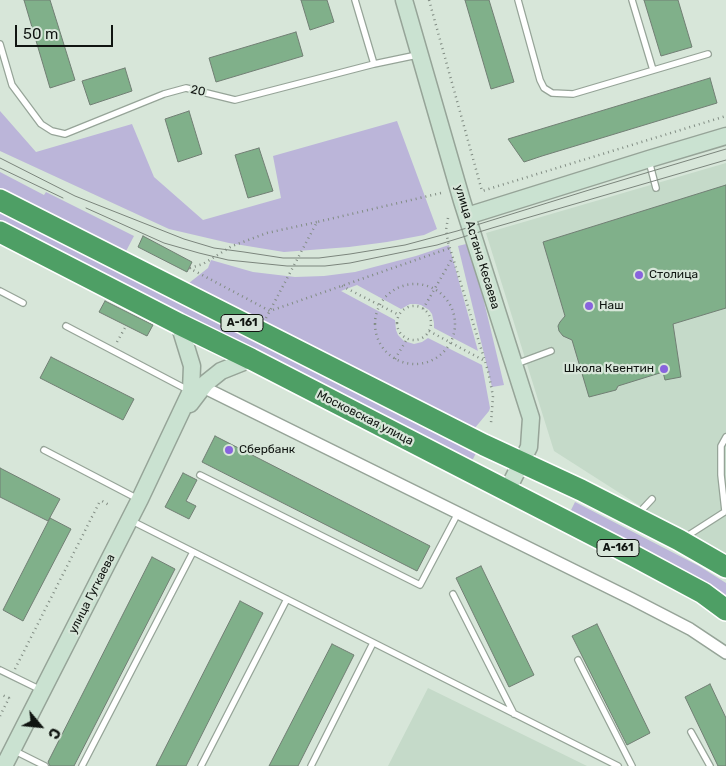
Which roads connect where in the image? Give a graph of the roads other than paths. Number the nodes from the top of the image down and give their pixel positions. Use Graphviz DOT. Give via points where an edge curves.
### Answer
graph roads {
  1 [pos="355,0"];
  2 [pos="404,0"];
  3 [pos="518,0"];
  4 [pos="632,0"];
  5 [pos="0,44"];
  6 [pos="420,54"];
  7 [pos="708,54"];
  8 [pos="374,64"];
  9 [pos="654,70"];
  10 [pos="726,136"];
  11 [pos="648,159"];
  12 [pos="656,188"];
  13 [pos="0,200"];
  14 [pos="467,216"];
  15 [pos="0,232"];
  16 [pos="0,291"];
  17 [pos="23,303"];
  18 [pos="179,324"];
  19 [pos="66,326"];
  20 [pos="551,351"];
  21 [pos="251,359"];
  22 [pos="514,364"];
  23 [pos="197,389"];
  24 [pos="726,437"];
  25 [pos="44,450"];
  26 [pos="521,462"];
  27 [pos="200,474"];
  28 [pos="507,491"];
  29 [pos="652,499"];
  30 [pos="140,500"];
  31 [pos="726,511"];
  32 [pos="458,513"];
  33 [pos="635,518"];
  34 [pos="130,520"];
  35 [pos="679,540"];
  36 [pos="193,552"];
  37 [pos="726,567"];
  38 [pos="453,594"];
  39 [pos="286,599"];
  40 [pos="726,610"];
  41 [pos="374,643"];
  42 [pos="726,653"];
  43 [pos="578,660"];
  44 [pos="0,670"];
  45 [pos="42,691"];
  46 [pos="514,714"];
  47 [pos="691,732"];
  48 [pos="6,759"];
  49 [pos="45,766"];
  50 [pos="82,766"];
  51 [pos="201,766"];
  52 [pos="311,766"];
  53 [pos="618,766"];
  54 [pos="632,766"];
  55 [pos="710,766"];
  1 -- 8 [label="lane"];
  2 -- 6 [label="street, улица Астана Кесаева"];
  3 -- 9 [label="lane" via="540,80 552,93 573,94"];
  4 -- 9 [label="lane"];
  5 -- 8 [label="lane, 20" via="12,85 41,124 65,134 186,88 235,100"];
  6 -- 8 [label="lane, 20"];
  6 -- 14 [label="street, улица Астана Кесаева"];
  7 -- 9 [label="lane"];
  10 -- 11 [label="street"];
  11 -- 12 [label="lane"];
  11 -- 14 [label="street"];
  13 -- 26 [label="highway, А-161"];
  14 -- 22 [label="street, улица Астана Кесаева"];
  15 -- 18 [label="highway, Московская улица / А-161"];
  16 -- 17 [label="lane"];
  18 -- 21 [label="highway, Московская улица / А-161"];
  18 -- 23 [label="street"];
  19 -- 23 [label="lane"];
  20 -- 22 [label="lane"];
  21 -- 23 [label="street, улица Гугкаева" via="221,372"];
  21 -- 28 [label="highway, Московская улица / А-161"];
  22 -- 26 [label="street, улица Астана Кесаева" via="531,418 529,447"];
  23 -- 30 [label="street, улица Гугкаева" via="178,420"];
  23 -- 32 [label="street"];
  24 -- 31 [label="lane" via="721,465"];
  25 -- 30 [label="lane"];
  26 -- 28 [label="street, улица Астана Кесаева"];
  26 -- 33 [label="highway, А-161"];
  27 -- 32 [label="lane" via="420,585"];
  28 -- 40 [label="highway, Московская улица / А-161" via="694,588"];
  29 -- 33 [label="lane"];
  30 -- 34 [label="street, улица Гугкаева"];
  31 -- 35 [label="lane"];
  32 -- 42 [label="street" via="690,629"];
  33 -- 35 [label="highway, А-161"];
  34 -- 36 [label="lane"];
  34 -- 45 [label="street, улица Гугкаева"];
  35 -- 37 [label="highway, А-161"];
  36 -- 39 [label="lane"];
  36 -- 50 [label="lane"];
  38 -- 46 [label="lane"];
  39 -- 41 [label="lane"];
  39 -- 51 [label="lane"];
  41 -- 46 [label="lane"];
  41 -- 52 [label="lane"];
  43 -- 54 [label="lane"];
  44 -- 45 [label="lane"];
  45 -- 48 [label="street, улица Гугкаева"];
  46 -- 53 [label="lane"];
  47 -- 55 [label="lane"];
  48 -- 49 [label="lane"];
}
